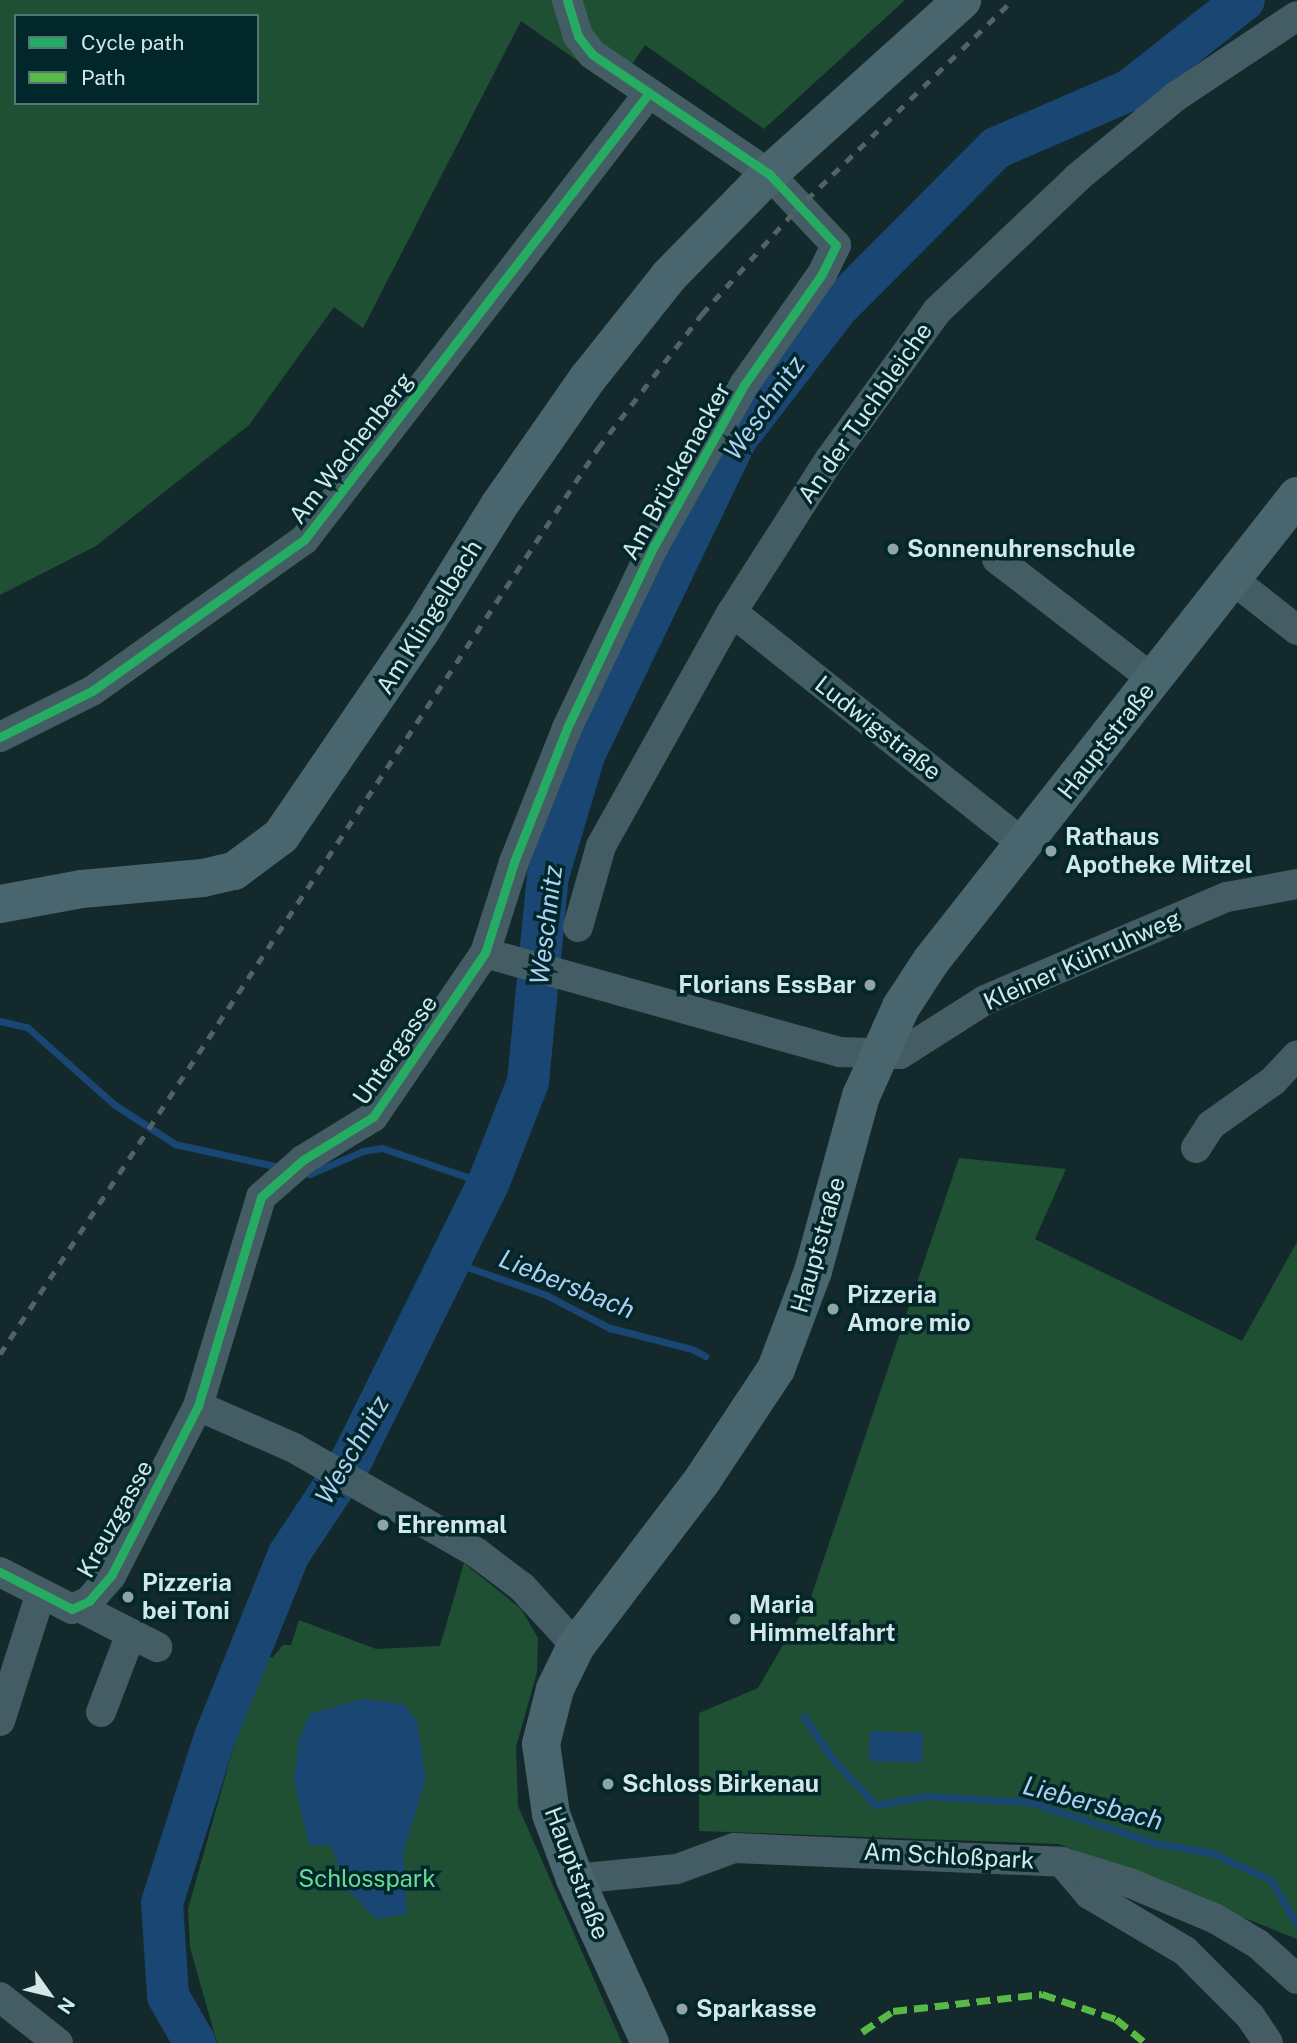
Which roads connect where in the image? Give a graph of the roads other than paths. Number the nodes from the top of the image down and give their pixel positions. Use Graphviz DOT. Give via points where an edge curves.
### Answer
graph roads {
  1 [pos="567,0"];
  2 [pos="962,0"];
  3 [pos="1297,16"];
  4 [pos="649,93"];
  5 [pos="769,174"];
  6 [pos="1297,496"];
  7 [pos="997,559"];
  8 [pos="1231,579"];
  9 [pos="732,612"];
  10 [pos="1297,629"];
  11 [pos="1154,680"];
  12 [pos="0,737"];
  13 [pos="1024,844"];
  14 [pos="1297,884"];
  15 [pos="0,904"];
  16 [pos="578,927"];
  17 [pos="485,953"];
  18 [pos="877,1053"];
  19 [pos="1297,1055"];
  20 [pos="1196,1148"];
  21 [pos="198,1406"];
  22 [pos="0,1572"];
  23 [pos="40,1596"];
  24 [pos="79,1607"];
  25 [pos="576,1646"];
  26 [pos="3,1708"];
  27 [pos="101,1712"];
  28 [pos="1062,1862"];
  29 [pos="575,1879"];
  30 [pos="1297,1979"];
  31 [pos="0,1997"];
  32 [pos="58,2043"];
  33 [pos="650,2043"];
  34 [pos="1268,2043"];
  1 -- 4 [label="street, Am Brückenacker" via="585,46"];
  2 -- 5 [label="main road, Am Klingelbach"];
  3 -- 9 [label="street, An der Tuchbleiche" via="1154,115 1078,177 937,311 830,459"];
  4 -- 5 [label="street, Am Brückenacker"];
  4 -- 12 [label="street, Am Wachenberg" via="304,540 92,691"];
  5 -- 15 [label="main road, Am Klingelbach" via="669,275 588,378 500,503 341,754 282,836 234,871"];
  5 -- 17 [label="street, Am Brückenacker" via="836,245 822,274 744,385 654,546 567,728 514,862"];
  6 -- 8 [label="main road, Hauptstraße"];
  7 -- 11 [label="street"];
  8 -- 10 [label="street"];
  8 -- 11 [label="main road, Hauptstraße"];
  9 -- 13 [label="street, Ludwigstraße"];
  9 -- 16 [label="street, An der Tuchbleiche" via="601,846"];
  11 -- 13 [label="main road, Hauptstraße"];
  13 -- 18 [label="main road, Hauptstraße" via="931,961"];
  14 -- 18 [label="street, Kleiner Kühruhweg" via="1227,897 985,1000 912,1051"];
  17 -- 18 [label="street" via="840,1052"];
  17 -- 21 [label="street, Untergasse" via="373,1117 277,1179 253,1213 216,1357"];
  18 -- 25 [label="main road, Hauptstraße" via="813,1271 776,1369 703,1479"];
  19 -- 20 [label="street" via="1273,1081 1211,1125"];
  21 -- 24 [label="street, Kreuzgasse" via="111,1576"];
  21 -- 25 [label="street" via="294,1448 376,1499 431,1525 522,1587"];
  22 -- 23 [label="street, Kreuzgasse"];
  23 -- 24 [label="street, Kreuzgasse" via="65,1608"];
  23 -- 26 [label="street"];
  24 -- 27 [label="street, Kreuzgasse" via="143,1641"];
  25 -- 29 [label="main road, Hauptstraße" via="555,1689 541,1744 551,1814"];
  28 -- 29 [label="street, Am Schloßpark" via="734,1848 677,1868"];
  28 -- 30 [label="street, Am Schloßpark" via="1130,1883 1216,1919 1258,1944"];
  28 -- 34 [label="street" via="1089,1894 1185,1951 1250,2016"];
  29 -- 33 [label="main road, Hauptstraße"];
  31 -- 32 [label="street"];
}
